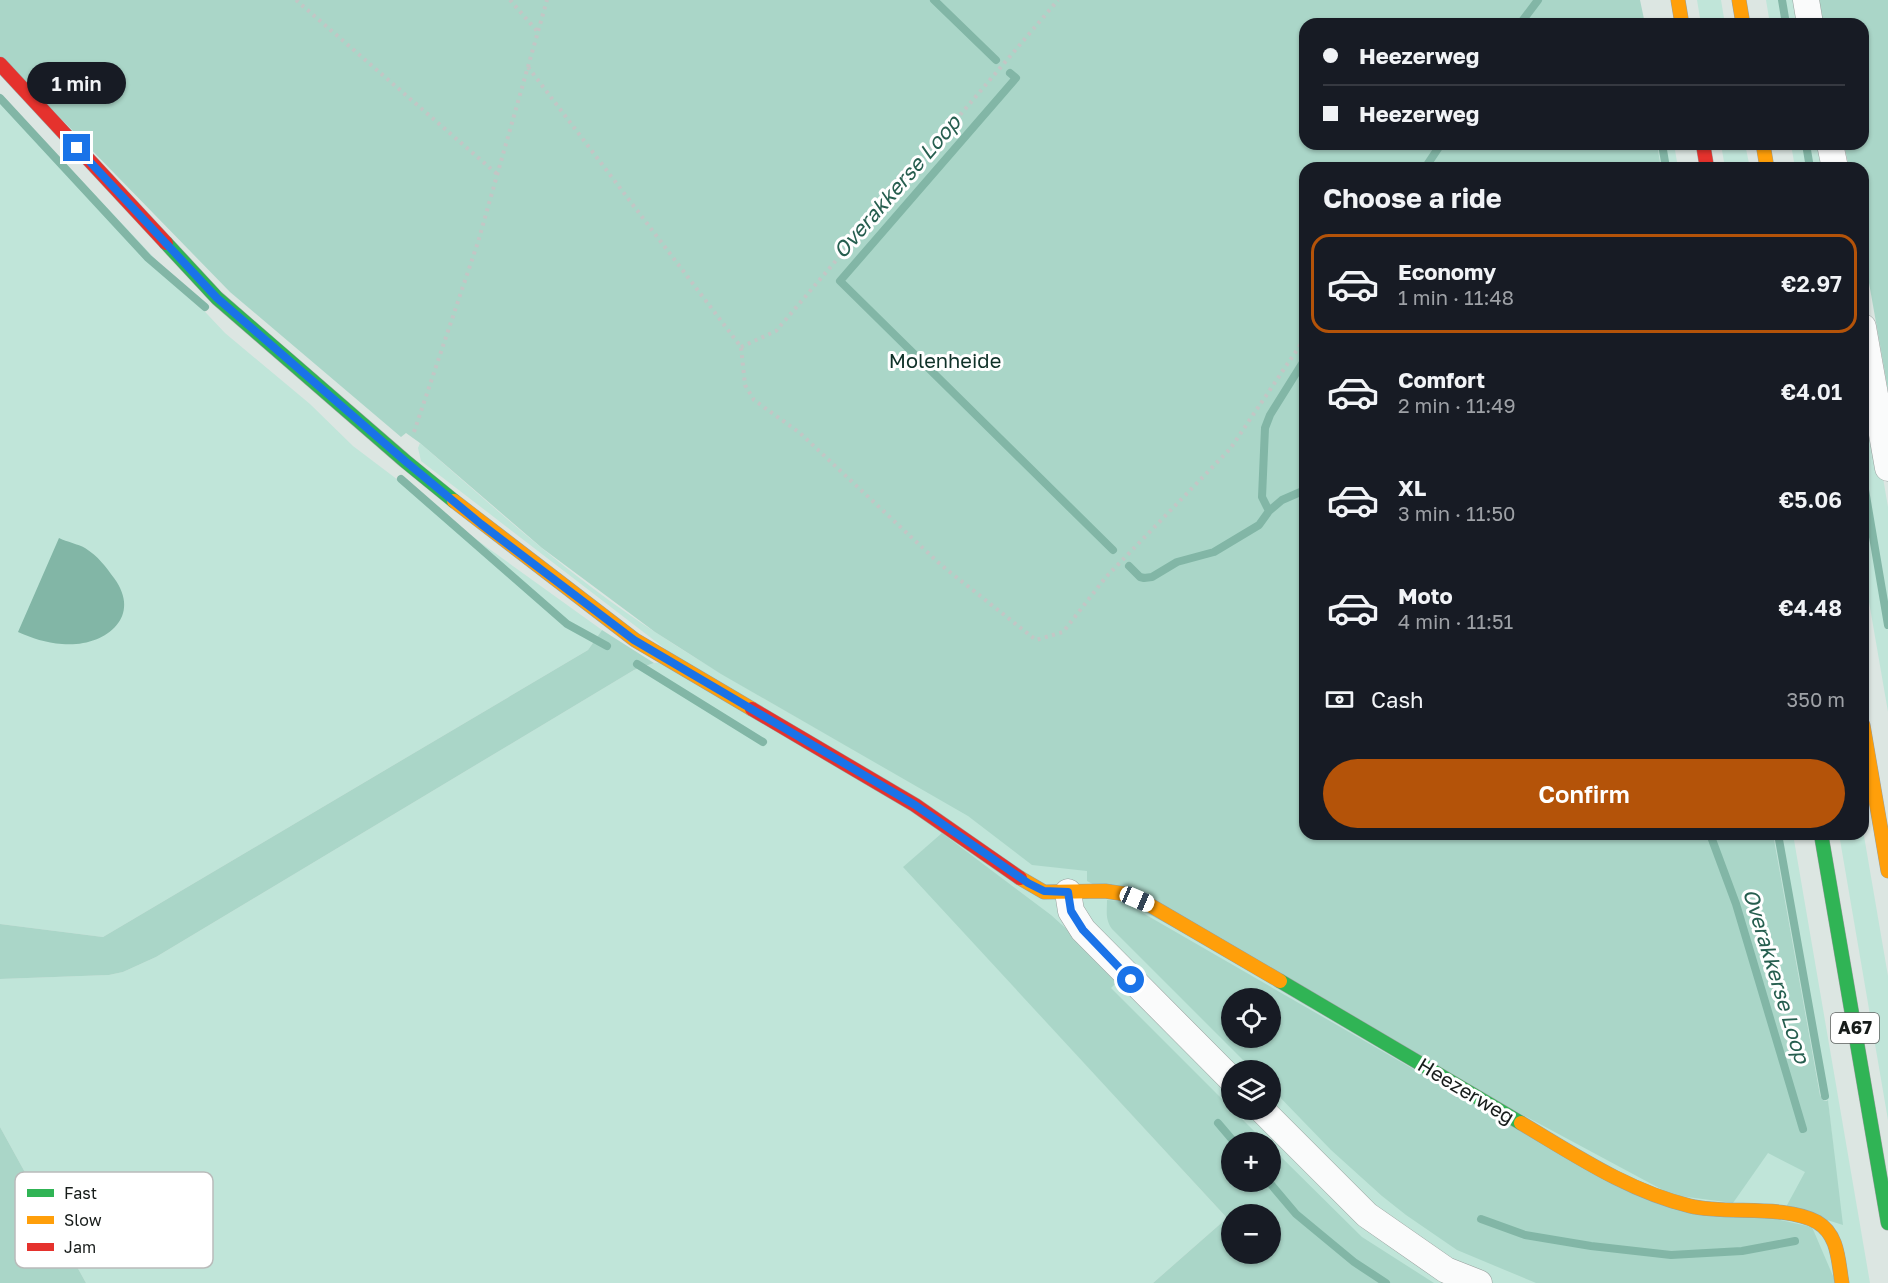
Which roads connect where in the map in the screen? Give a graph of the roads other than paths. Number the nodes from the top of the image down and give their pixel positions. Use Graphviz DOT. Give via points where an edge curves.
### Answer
graph roads {
  1 [pos="1678,0"];
  2 [pos="1739,0"];
  3 [pos="1806,0"];
  4 [pos="1681,18"];
  5 [pos="1742,18"];
  6 [pos="1809,18"];
  7 [pos="0,64"];
  8 [pos="1869,361"];
  9 [pos="1888,468"];
  10 [pos="1869,760"];
  11 [pos="1822,840"];
  12 [pos="1888,871"];
  13 [pos="1068,892"];
  14 [pos="1221,1069"];
  15 [pos="1272,1120"];
  16 [pos="1888,1223"];
  17 [pos="1479,1283"];
  18 [pos="1842,1283"];
  1 -- 4 [label="main road"];
  2 -- 5 [label="main road"];
  3 -- 6 [label="street"];
  7 -- 13 [label="main road, Heezerweg" via="217,298 481,524 634,640 915,805 1028,883 1044,891"];
  8 -- 9 [label="street"];
  10 -- 12 [label="main road"];
  11 -- 16 [label="main road, A67"];
  13 -- 14 [label="street" via="1071,911 1083,930"];
  13 -- 18 [label="main road, Heezerweg" via="1106,891 1148,904 1614,1178 1660,1198 1704,1209 1806,1217 1833,1238"];
  15 -- 17 [label="street" via="1367,1215 1446,1270"];
}
